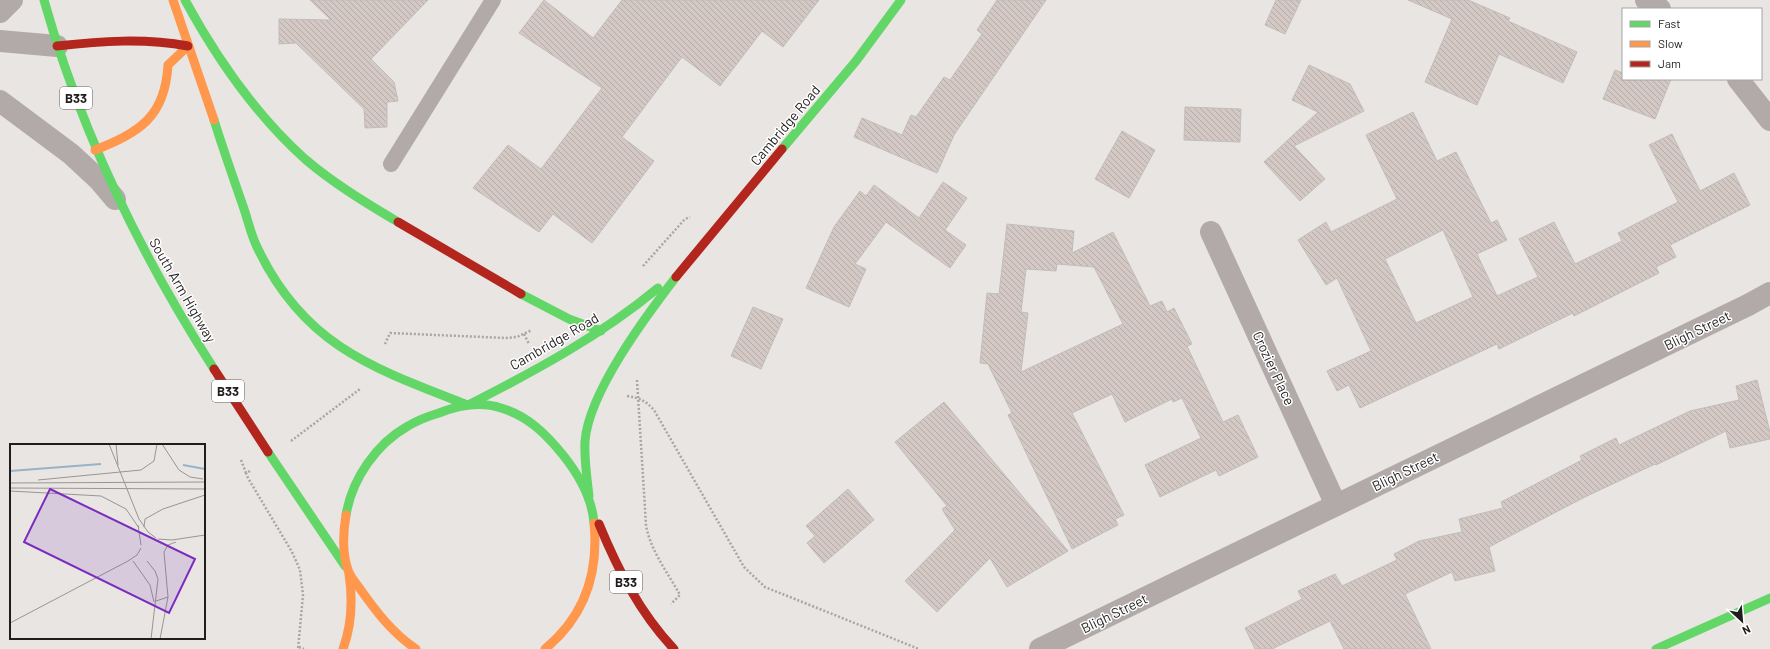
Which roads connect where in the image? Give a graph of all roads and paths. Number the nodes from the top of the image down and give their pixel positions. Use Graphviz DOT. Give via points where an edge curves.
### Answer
graph roads {
  1 [pos="12,0"];
  2 [pos="44,0"];
  3 [pos="173,0"];
  4 [pos="185,0"];
  5 [pos="493,0"];
  6 [pos="901,0"];
  7 [pos="1646,0"];
  8 [pos="1658,8"];
  9 [pos="0,12"];
  10 [pos="0,41"];
  11 [pos="57,46"];
  12 [pos="188,46"];
  13 [pos="229,72"];
  14 [pos="1739,80"];
  15 [pos="0,102"];
  16 [pos="1770,120"];
  17 [pos="58,144"];
  18 [pos="95,150"];
  19 [pos="391,164"];
  20 [pos="121,207"];
  21 [pos="692,216"];
  22 [pos="1211,232"];
  23 [pos="686,264"];
  24 [pos="640,268"];
  25 [pos="1770,293"];
  26 [pos="562,316"];
  27 [pos="601,331"];
  28 [pos="373,365"];
  29 [pos="466,405"];
  30 [pos="271,456"];
  31 [pos="590,496"];
  32 [pos="1336,505"];
  33 [pos="592,508"];
  34 [pos="348,571"];
  35 [pos="1770,598"];
  36 [pos="652,623"];
  37 [pos="298,648"];
  38 [pos="304,649"];
  39 [pos="343,649"];
  40 [pos="416,649"];
  41 [pos="545,649"];
  42 [pos="674,649"];
  43 [pos="919,649"];
  44 [pos="1040,649"];
  45 [pos="1656,649"];
  1 -- 9 [label="street"];
  2 -- 11 [label="main road, South Arm Highway / B33"];
  3 -- 12 [label="main road, B33"];
  4 -- 13 [label="main road"];
  5 -- 19 [label="lane"];
  6 -- 23 [label="main road, Cambridge Road" via="856,61"];
  7 -- 8 [label="street"];
  10 -- 11 [label="street"];
  11 -- 12 [label="main road" via="124,41 162,41"];
  11 -- 18 [label="main road, South Arm Highway / B33"];
  12 -- 13 [label="main road" via="201,49 217,59"];
  12 -- 18 [label="main road" via="168,65 165,94 147,122 128,136"];
  12 -- 28 [label="main road, B33" via="248,223 271,275 289,300 320,333"];
  13 -- 26 [label="main road" via="292,147 328,177 386,215"];
  14 -- 16 [label="street"];
  15 -- 17 [label="street"];
  17 -- 18 [label="street" via="71,151"];
  17 -- 20 [label="street" via="99,180"];
  18 -- 20 [label="main road, South Arm Highway / B33"];
  20 -- 30 [label="main road, South Arm Highway / B33" via="183,322"];
  21 -- 24 [label="path" via="685,218"];
  22 -- 32 [label="street, Crozier Place"];
  23 -- 27 [label="main road, Cambridge Road"];
  23 -- 31 [label="main road, Cambridge Road" via="652,308 600,392 591,414 585,440 586,475"];
  25 -- 32 [label="street, Bligh Street"];
  26 -- 27 [label="main road"];
  26 -- 28 [label="path" via="512,338 390,333"];
  27 -- 29 [label="main road, Cambridge Road" via="550,362"];
  28 -- 29 [label="main road, B33"];
  28 -- 30 [label="path" via="359,390"];
  29 -- 31 [label="main road, B33" via="489,405 507,409 533,424 551,439 570,462"];
  29 -- 34 [label="main road" via="444,410 404,428 369,460 356,480 348,504 344,535"];
  30 -- 34 [label="main road, South Arm Highway / B33"];
  30 -- 37 [label="path" via="246,473 300,570 303,595"];
  31 -- 33 [label="main road, B33"];
  32 -- 44 [label="street, Bligh Street"];
  33 -- 36 [label="main road, B33" via="625,580"];
  33 -- 41 [label="main road" via="595,550 590,586 578,614"];
  34 -- 39 [label="main road" via="352,587 352,619"];
  34 -- 40 [label="main road, B33" via="384,622"];
  35 -- 45 [label="main road"];
  36 -- 42 [label="main road, B33"];
  36 -- 43 [label="path" via="680,595 648,536 639,398 654,410 744,567 754,578 765,587"];
  37 -- 38 [label="path"];
}
